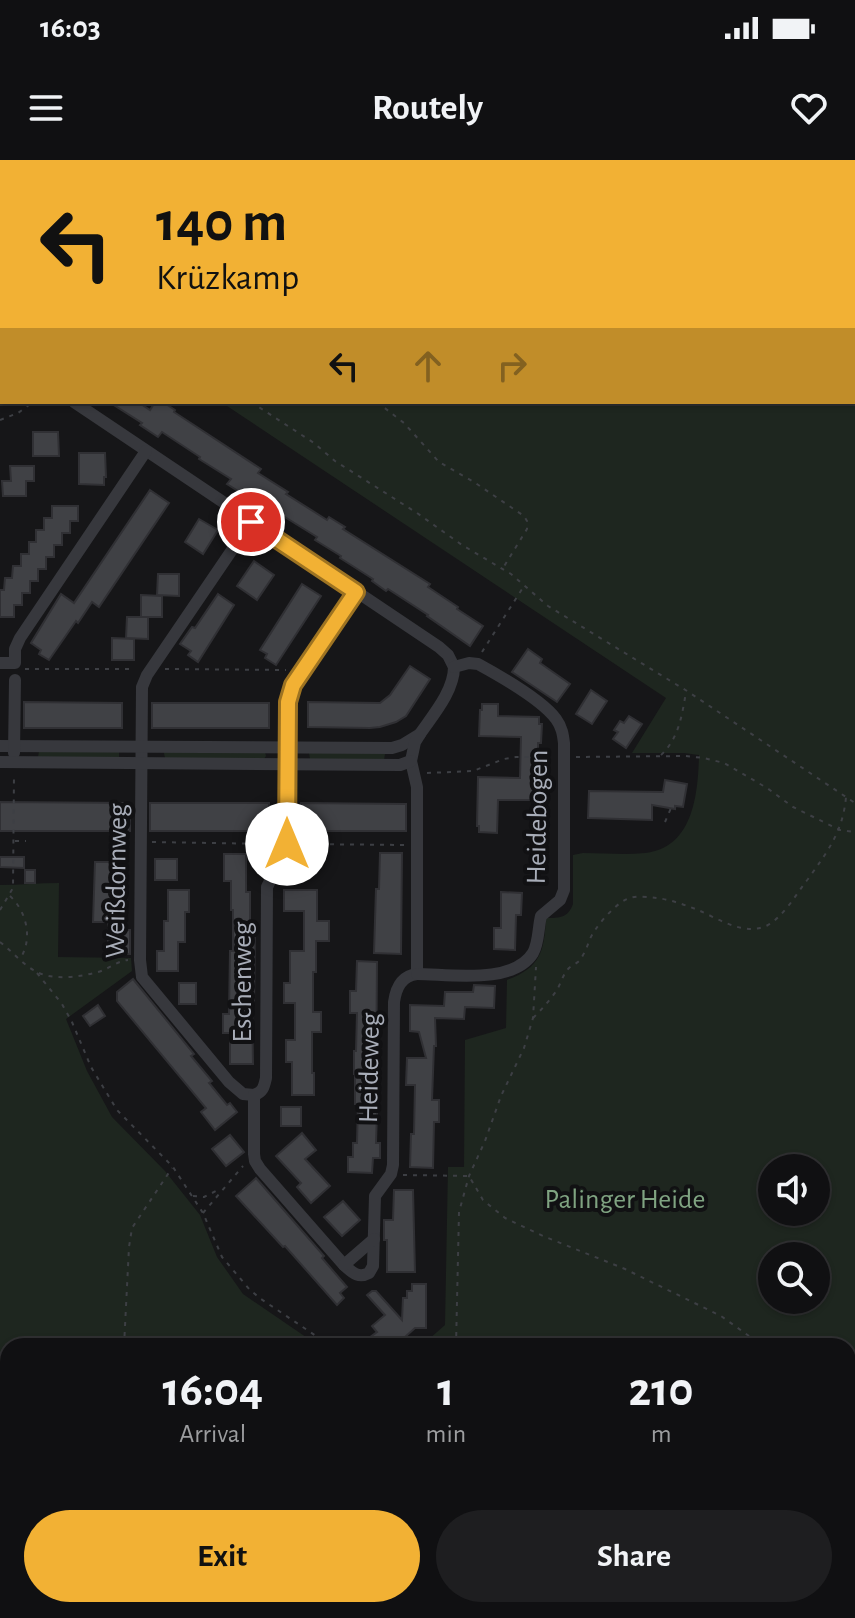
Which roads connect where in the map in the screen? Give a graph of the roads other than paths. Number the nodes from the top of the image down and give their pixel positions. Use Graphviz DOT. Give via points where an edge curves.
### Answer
graph roads {
  1 [pos="77,404"];
  2 [pos="146,451"];
  3 [pos="251,522"];
  4 [pos="356,592"];
  5 [pos="0,663"];
  6 [pos="454,667"];
  7 [pos="16,670"];
  8 [pos="420,734"];
  9 [pos="0,746"];
  10 [pos="14,746"];
  11 [pos="143,747"];
  12 [pos="288,748"];
  13 [pos="411,761"];
  14 [pos="0,762"];
  15 [pos="143,763"];
  16 [pos="288,764"];
  17 [pos="14,766"];
  18 [pos="417,974"];
  19 [pos="254,1095"];
  20 [pos="374,1239"];
  21 [pos="344,1265"];
  1 -- 2 [label="street"];
  2 -- 3 [label="street"];
  2 -- 7 [label="street" via="20,638"];
  3 -- 4 [label="street"];
  3 -- 11 [label="street" via="144,681"];
  4 -- 6 [label="street" via="439,647"];
  4 -- 12 [label="street, Eschenweg" via="293,685"];
  5 -- 7 [label="street"];
  6 -- 8 [label="street" via="450,688"];
  6 -- 18 [label="street, Heidebogen" via="478,664 545,708 562,730 564,890 541,916 538,939 523,963 501,974"];
  7 -- 10 [label="street"];
  8 -- 12 [label="street" via="392,748"];
  8 -- 13 [label="street"];
  9 -- 10 [label="street"];
  10 -- 11 [label="street"];
  10 -- 17 [label="street"];
  11 -- 12 [label="street"];
  11 -- 15 [label="street, Weißdornweg"];
  12 -- 16 [label="street, Eschenweg"];
  13 -- 16 [label="street"];
  13 -- 18 [label="street" via="417,787"];
  14 -- 17 [label="street"];
  15 -- 16 [label="street"];
  15 -- 17 [label="street"];
  15 -- 19 [label="street, Weißdornweg" via="142,977 229,1082 243,1094"];
  16 -- 19 [label="street, Eschenweg" via="287,860 267,887 266,1078 261,1093"];
  18 -- 20 [label="street, Heideweg" via="402,981 394,1002 393,1165 375,1196"];
  19 -- 21 [label="street, Eschenweg" via="255,1161"];
  20 -- 21 [label="street"];
  20 -- 21 [label="street, Heideweg" via="369,1273 360,1276"];
}
